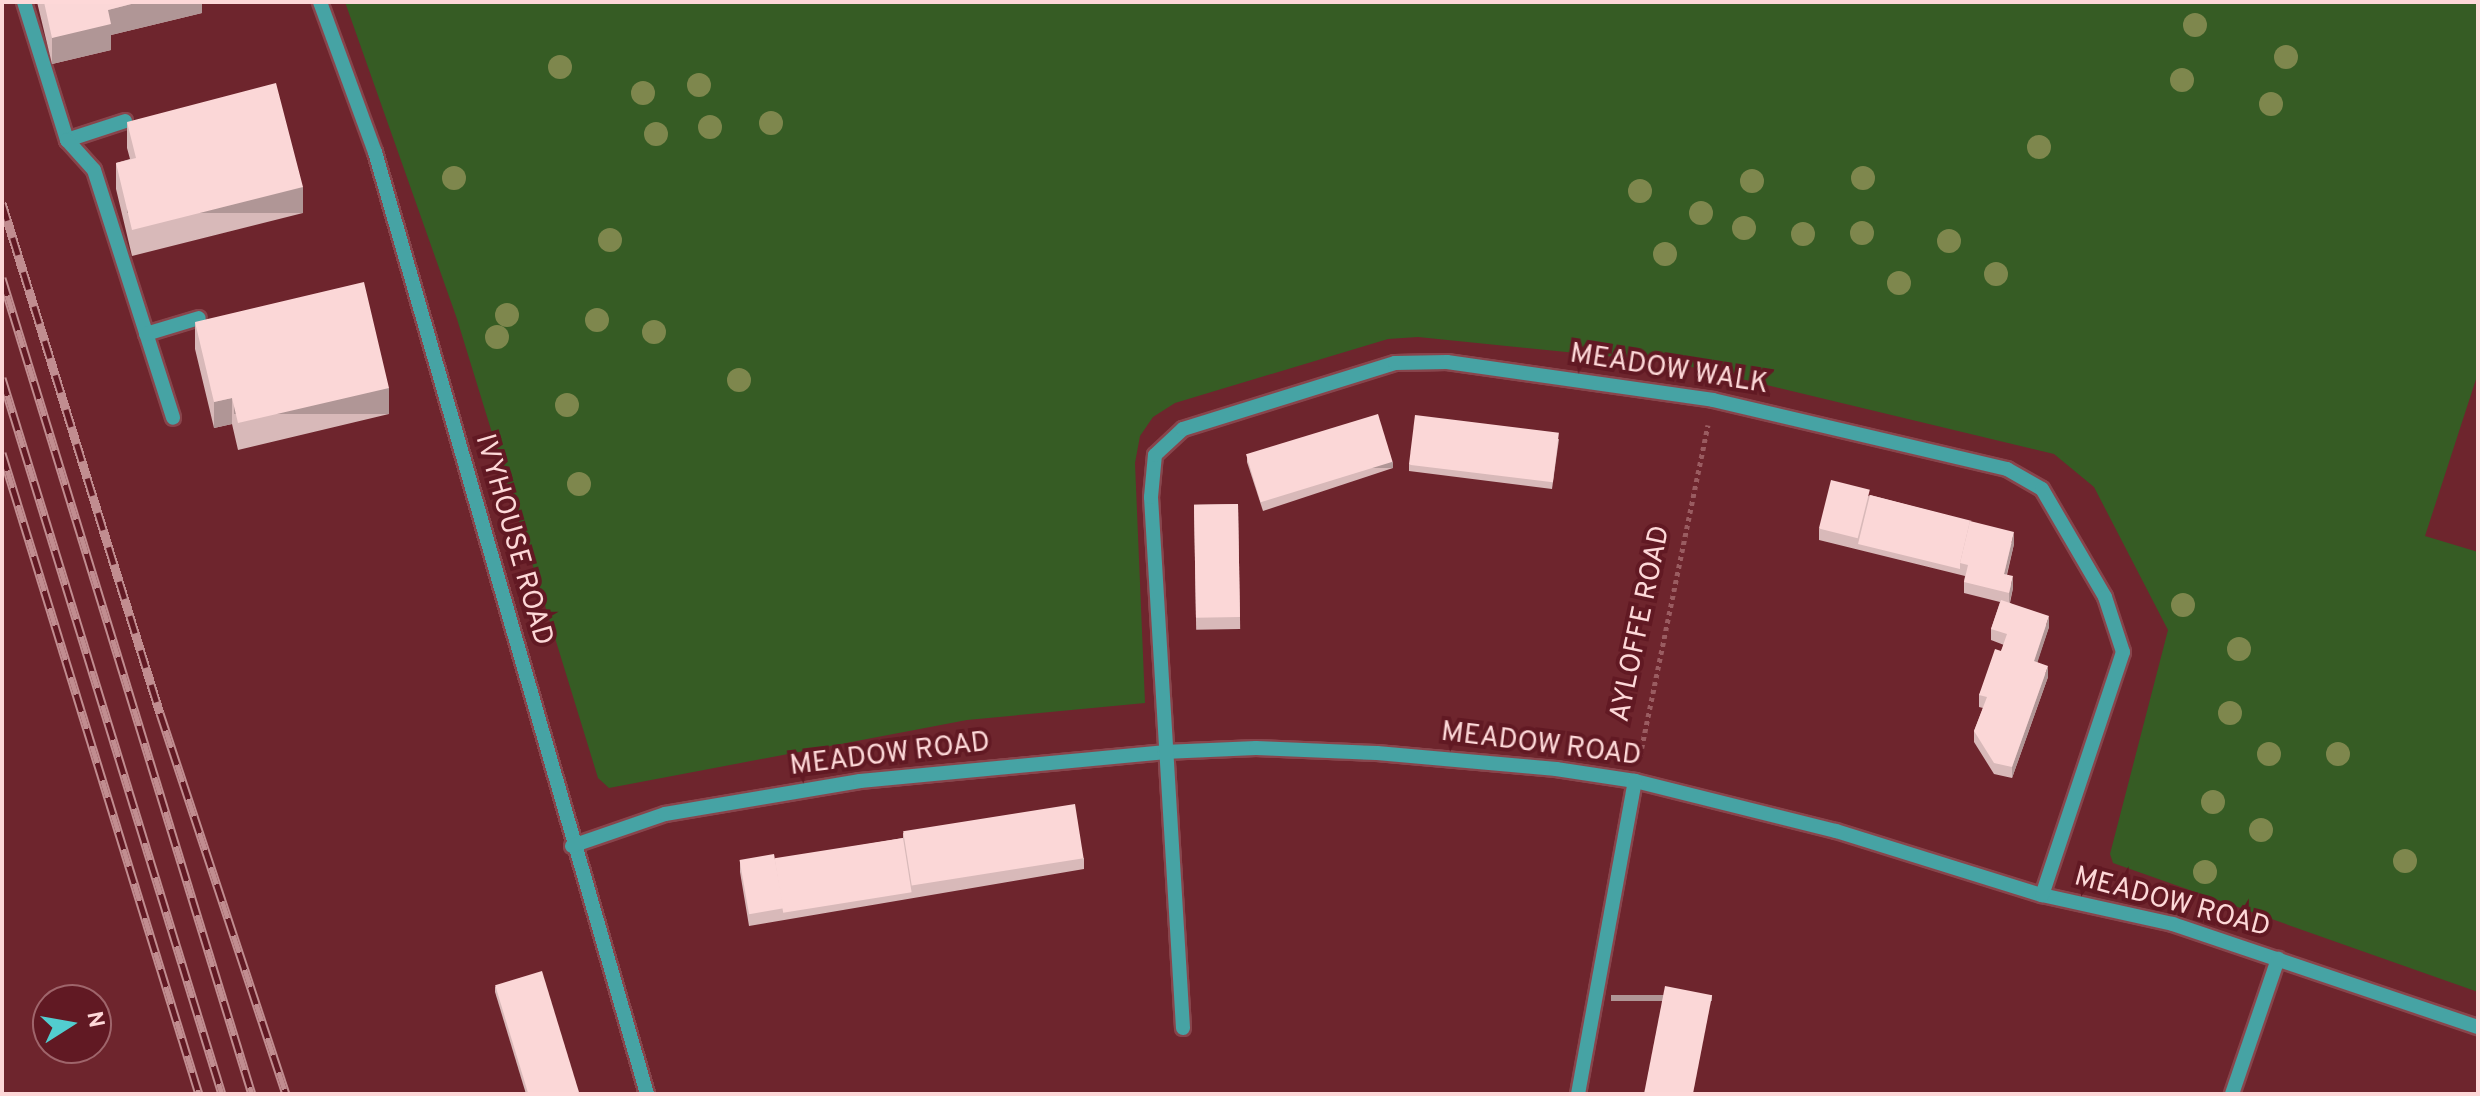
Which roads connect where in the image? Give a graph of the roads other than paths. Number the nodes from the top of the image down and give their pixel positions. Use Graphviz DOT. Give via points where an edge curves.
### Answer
graph roads {
  1 [pos="24,2"];
  2 [pos="320,2"];
  3 [pos="125,121"];
  4 [pos="67,140"];
  5 [pos="199,318"];
  6 [pos="146,334"];
  7 [pos="173,418"];
  8 [pos="1164,752"];
  9 [pos="1635,781"];
  10 [pos="572,846"];
  11 [pos="2042,895"];
  12 [pos="2278,959"];
  13 [pos="2478,1027"];
  14 [pos="1183,1028"];
  15 [pos="647,1094"];
  16 [pos="1578,1094"];
  17 [pos="2232,1094"];
  1 -- 4 [label="street"];
  2 -- 10 [label="street, IVYHOUSE ROAD" via="375,152"];
  3 -- 4 [label="street"];
  4 -- 6 [label="street" via="94,170"];
  5 -- 6 [label="street"];
  6 -- 7 [label="street"];
  8 -- 9 [label="street, MEADOW ROAD" via="1256,748 1377,753"];
  8 -- 10 [label="street, MEADOW ROAD" via="860,781 665,814"];
  8 -- 11 [label="street, MEADOW WALK" via="1151,497 1155,455 1183,429 1395,363 1447,362 1713,400 2007,469 2042,489 2063,518 2105,597 2123,652"];
  8 -- 14 [label="street, MEADOW WALK"];
  9 -- 11 [label="street, MEADOW ROAD" via="1836,831"];
  9 -- 16 [label="street"];
  10 -- 15 [label="street, IVYHOUSE ROAD"];
  11 -- 12 [label="street, MEADOW ROAD" via="2173,924"];
  12 -- 13 [label="street, MEADOW ROAD"];
  12 -- 17 [label="street"];
}
